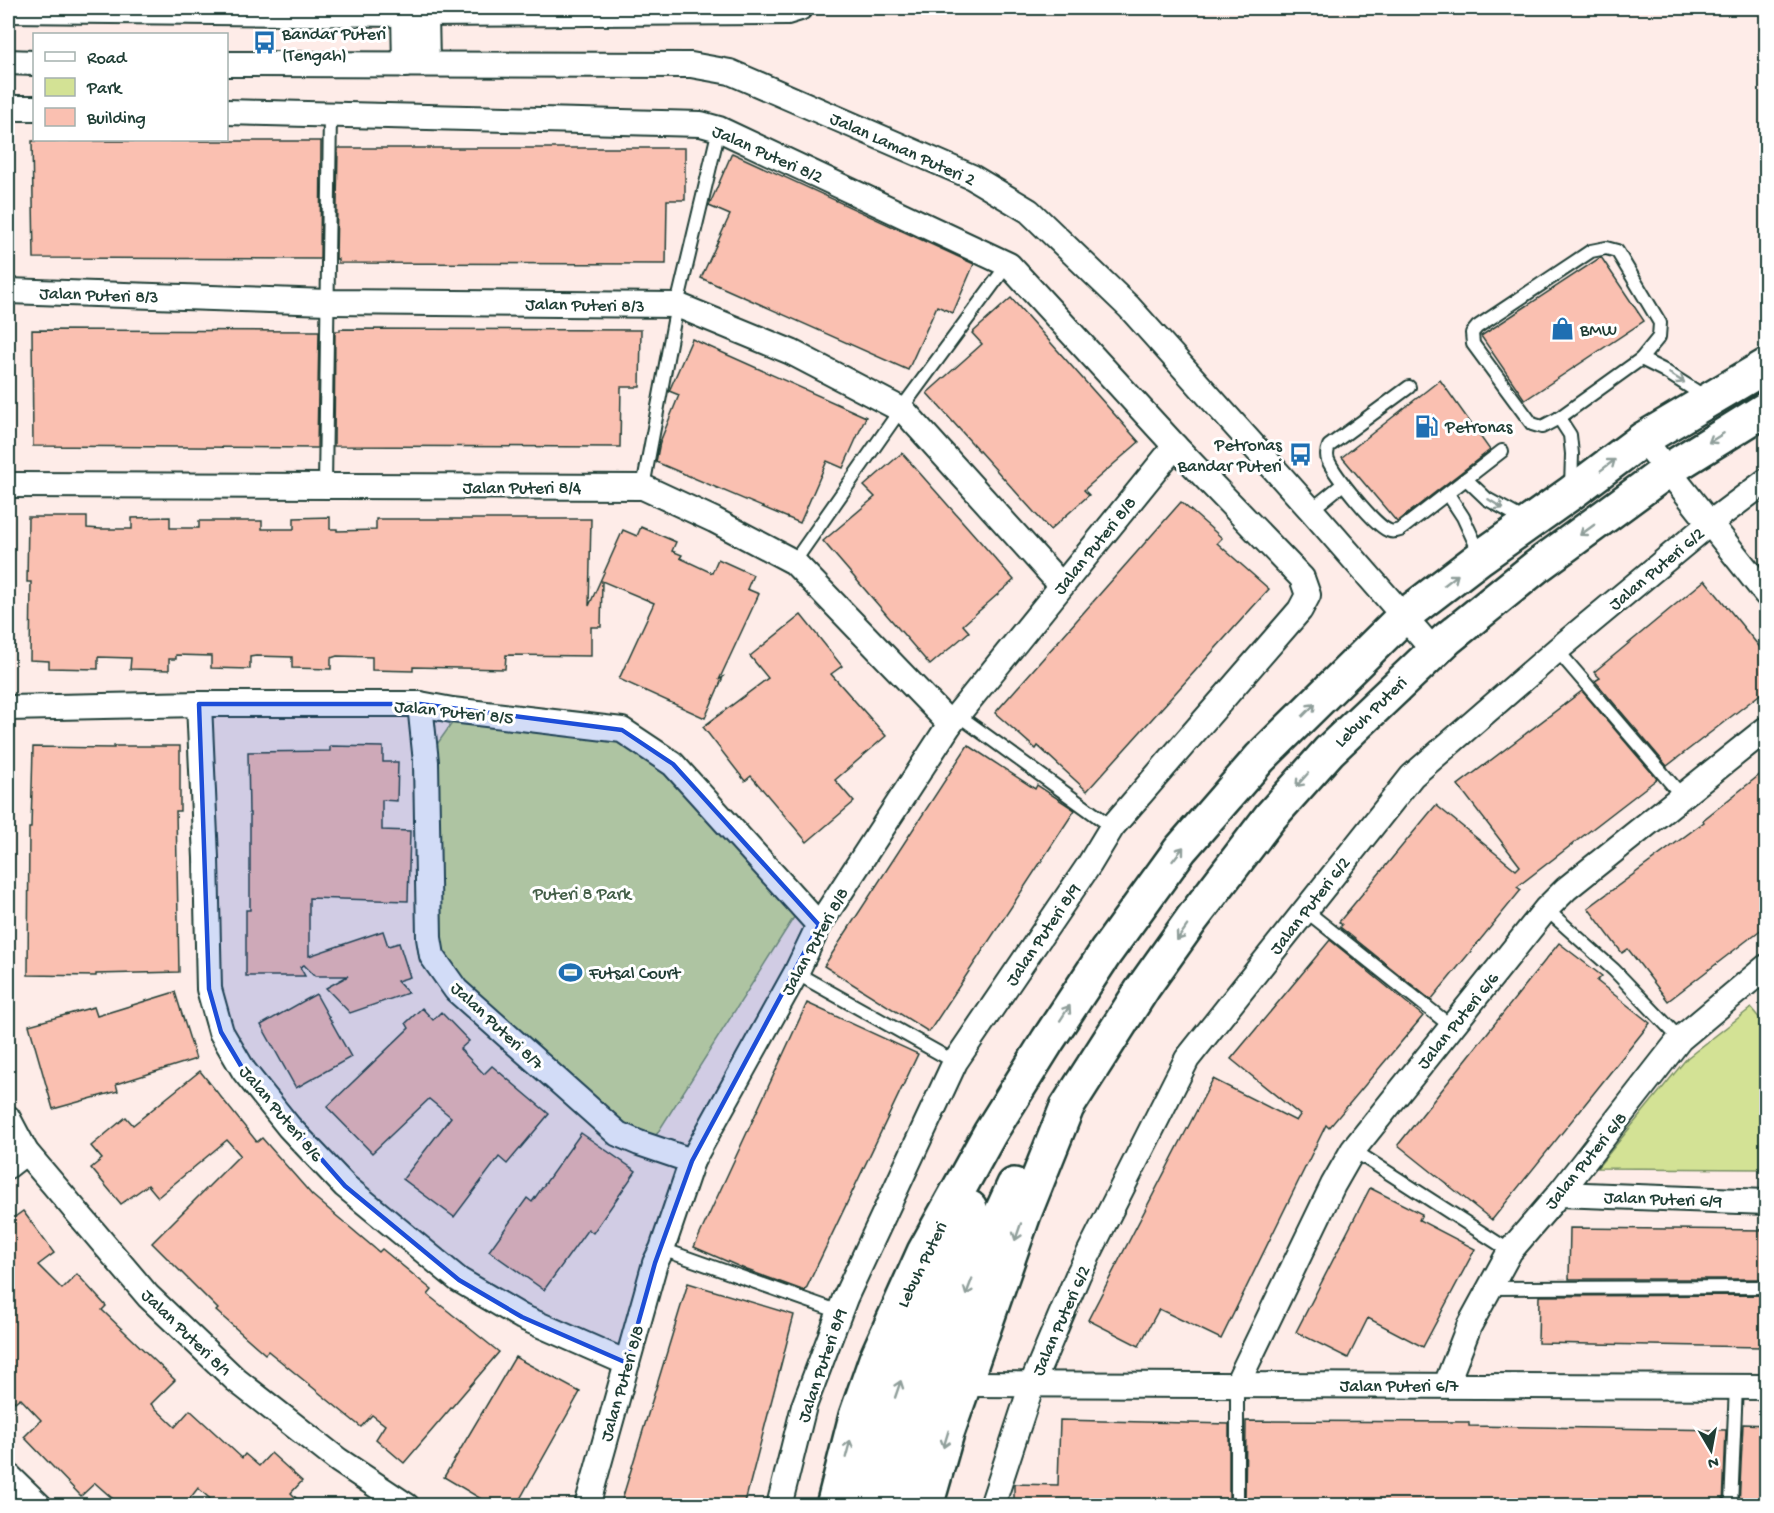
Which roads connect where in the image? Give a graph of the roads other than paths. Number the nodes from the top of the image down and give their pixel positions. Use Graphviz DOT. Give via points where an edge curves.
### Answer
graph roads {
  1 [pos="800,8"];
  2 [pos="8,10"];
  3 [pos="416,11"];
  4 [pos="8,62"];
  5 [pos="33,63"];
  6 [pos="228,64"];
  7 [pos="416,64"];
  8 [pos="8,108"];
  9 [pos="33,108"];
  10 [pos="228,112"];
  11 [pos="330,114"];
  12 [pos="719,129"];
  13 [pos="1008,264"];
  14 [pos="8,291"];
  15 [pos="328,302"];
  16 [pos="677,305"];
  17 [pos="1641,359"];
  18 [pos="1767,366"];
  19 [pos="1408,387"];
  20 [pos="1711,400"];
  21 [pos="901,409"];
  22 [pos="1767,409"];
  23 [pos="1559,418"];
  24 [pos="1643,439"];
  25 [pos="1175,446"];
  26 [pos="1502,451"];
  27 [pos="1668,470"];
  28 [pos="1466,479"];
  29 [pos="1767,481"];
  30 [pos="1343,484"];
  31 [pos="8,485"];
  32 [pos="325,486"];
  33 [pos="644,487"];
  34 [pos="1448,494"];
  35 [pos="1571,494"];
  36 [pos="1311,510"];
  37 [pos="1530,523"];
  38 [pos="1710,523"];
  39 [pos="1481,557"];
  40 [pos="794,562"];
  41 [pos="1061,585"];
  42 [pos="1767,594"];
  43 [pos="1404,616"];
  44 [pos="1557,650"];
  45 [pos="1434,651"];
  46 [pos="199,704"];
  47 [pos="420,704"];
  48 [pos="8,708"];
  49 [pos="954,720"];
  50 [pos="1767,729"];
  51 [pos="1682,796"];
  52 [pos="1112,827"];
  53 [pos="1546,909"];
  54 [pos="1305,910"];
  55 [pos="819,925"];
  56 [pos="1767,967"];
  57 [pos="796,973"];
  58 [pos="1452,1027"];
  59 [pos="1680,1039"];
  60 [pos="1048,1040"];
  61 [pos="955,1062"];
  62 [pos="1067,1107"];
  63 [pos="8,1118"];
  64 [pos="1353,1150"];
  65 [pos="17,1159"];
  66 [pos="692,1161"];
  67 [pos="1559,1194"];
  68 [pos="1767,1202"];
  69 [pos="662,1249"];
  70 [pos="1510,1251"];
  71 [pos="1767,1287"];
  72 [pos="1490,1288"];
  73 [pos="840,1312"];
  74 [pos="627,1363"];
  75 [pos="965,1384"];
  76 [pos="1032,1384"];
  77 [pos="1238,1384"];
  78 [pos="1446,1385"];
  79 [pos="1736,1386"];
  80 [pos="1767,1387"];
  81 [pos="8,1475"];
  82 [pos="40,1506"];
  83 [pos="407,1506"];
  84 [pos="586,1506"];
  85 [pos="779,1506"];
  86 [pos="833,1506"];
  87 [pos="864,1506"];
  88 [pos="893,1506"];
  89 [pos="926,1506"];
  90 [pos="992,1506"];
  91 [pos="1237,1506"];
  92 [pos="1731,1506"];
  1 -- 3 [label="street" via="787,12"];
  2 -- 3 [label="street"];
  3 -- 7 [label="street"];
  4 -- 5 [label="street"];
  6 -- 7 [label="street, Jalan Laman Puteri 2"];
  7 -- 36 [label="street, Jalan Laman Puteri 2" via="690,65 730,72 972,177 1029,211 1129,307"];
  8 -- 9 [label="street"];
  10 -- 11 [label="street, Jalan Puteri 8/2"];
  11 -- 12 [label="street, Jalan Puteri 8/2" via="701,124"];
  11 -- 15 [label="lane"];
  12 -- 13 [label="street, Jalan Puteri 8/2"];
  12 -- 16 [label="lane"];
  13 -- 21 [label="lane"];
  13 -- 25 [label="street, Jalan Puteri 8/2"];
  14 -- 15 [label="street, Jalan Puteri 8/3"];
  15 -- 16 [label="street, Jalan Puteri 8/3"];
  15 -- 32 [label="lane"];
  16 -- 21 [label="street, Jalan Puteri 8/3" via="791,352"];
  16 -- 33 [label="lane"];
  17 -- 20 [label="lane, one-way"];
  17 -- 23 [label="lane"];
  17 -- 23 [label="lane" via="1659,337 1660,323 1617,251 1606,248 1591,251 1477,327 1472,333 1473,344 1532,424 1542,427"];
  18 -- 20 [label="main road, Lebuh Puteri"];
  19 -- 30 [label="lane" via="1329,446 1328,459"];
  20 -- 24 [label="main road, Lebuh Puteri"];
  21 -- 40 [label="lane"];
  21 -- 41 [label="street, Jalan Puteri 8/3"];
  22 -- 27 [label="main road, Lebuh Puteri, one-way"];
  23 -- 35 [label="lane" via="1570,435"];
  24 -- 27 [label="street"];
  35 -- 24 [label="main road, Lebuh Puteri, one-way"];
  25 -- 41 [label="street, Jalan Puteri 8/8"];
  25 -- 52 [label="street, Jalan Puteri 8/9" via="1302,578 1308,595 1300,610"];
  26 -- 28 [label="lane"];
  27 -- 38 [label="street"];
  27 -- 45 [label="main road, Lebuh Puteri, one-way" via="1536,567"];
  28 -- 34 [label="lane"];
  28 -- 37 [label="lane, one-way" via="1487,499"];
  29 -- 38 [label="street, Jalan Puteri 6/2"];
  30 -- 34 [label="lane" via="1379,525 1391,532 1400,530"];
  30 -- 36 [label="lane"];
  31 -- 32 [label="street, Jalan Puteri 8/4"];
  32 -- 33 [label="street, Jalan Puteri 8/4"];
  33 -- 40 [label="street, Jalan Puteri 8/4"];
  34 -- 39 [label="lane"];
  35 -- 37 [label="main road, Lebuh Puteri"];
  36 -- 43 [label="street, Jalan Laman Puteri 2"];
  37 -- 39 [label="main road, Lebuh Puteri"];
  38 -- 42 [label="street"];
  38 -- 44 [label="street, Jalan Puteri 6/2"];
  43 -- 39 [label="main road, Lebuh Puteri, one-way"];
  40 -- 49 [label="street, Jalan Puteri 8/4"];
  41 -- 49 [label="street, Jalan Puteri 8/8"];
  43 -- 45 [label="street, Jalan Laman Puteri 2"];
  60 -- 43 [label="main road, Lebuh Puteri, one-way" via="1180,850 1260,758"];
  44 -- 51 [label="lane"];
  44 -- 54 [label="street, Jalan Puteri 6/2" via="1412,776"];
  45 -- 62 [label="main road, Lebuh Puteri, one-way" via="1329,751 1270,817 1143,988"];
  46 -- 47 [label="street, Jalan Puteri 8/5"];
  46 -- 48 [label="street, Jalan Puteri 8/5"];
  46 -- 74 [label="street, Jalan Puteri 8/6" via="209,989 221,1032 244,1071 289,1127 345,1186 459,1280 522,1317"];
  47 -- 55 [label="street, Jalan Puteri 8/5" via="622,730 674,764"];
  47 -- 66 [label="street, Jalan Puteri 8/7" via="426,762 432,956 456,990 618,1134"];
  49 -- 52 [label="lane"];
  49 -- 55 [label="street, Jalan Puteri 8/8"];
  50 -- 51 [label="street, Jalan Puteri 6/6"];
  51 -- 53 [label="street, Jalan Puteri 6/6"];
  52 -- 61 [label="street, Jalan Puteri 8/9"];
  53 -- 58 [label="street, Jalan Puteri 6/6"];
  53 -- 59 [label="lane" via="1614,970"];
  54 -- 58 [label="lane"];
  54 -- 76 [label="street, Jalan Puteri 6/2" via="1187,1059 1078,1275"];
  55 -- 57 [label="street, Jalan Puteri 8/8"];
  56 -- 59 [label="street, Jalan Puteri 6/8"];
  57 -- 61 [label="lane"];
  57 -- 66 [label="street, Jalan Puteri 8/8"];
  58 -- 64 [label="street, Jalan Puteri 6/6"];
  59 -- 67 [label="street, Jalan Puteri 6/8"];
  86 -- 60 [label="main road, Lebuh Puteri, one-way" via="856,1416 876,1359 924,1252 990,1133"];
  87 -- 60 [label="main road, Lebuh Puteri, one-way" via="888,1418 923,1316"];
  61 -- 73 [label="street, Jalan Puteri 8/9"];
  62 -- 75 [label="main road, Lebuh Puteri, one-way" via="1024,1214"];
  62 -- 88 [label="main road, Lebuh Puteri, one-way" via="1017,1178 981,1256 925,1399"];
  63 -- 65 [label="street, Jalan Puteri 8/1"];
  64 -- 70 [label="lane"];
  64 -- 77 [label="street, Jalan Puteri 6/6"];
  65 -- 83 [label="street, Jalan Puteri 8/1" via="148,1296 236,1380 338,1461"];
  66 -- 69 [label="street, Jalan Puteri 8/8"];
  67 -- 68 [label="street, Jalan Puteri 6/9"];
  67 -- 70 [label="street, Jalan Puteri 6/8"];
  69 -- 73 [label="lane"];
  69 -- 74 [label="street, Jalan Puteri 8/8"];
  70 -- 72 [label="street, Jalan Puteri 6/8"];
  71 -- 72 [label="lane"];
  72 -- 78 [label="street, Jalan Puteri 6/8" via="1469,1326"];
  73 -- 85 [label="street, Jalan Puteri 8/9" via="804,1406"];
  74 -- 84 [label="street, Jalan Puteri 8/8"];
  75 -- 76 [label="street, Jalan Puteri 6/7"];
  75 -- 89 [label="main road, Lebuh Puteri, one-way"];
  76 -- 77 [label="street, Jalan Puteri 6/7"];
  76 -- 90 [label="street, Jalan Puteri 6/2"];
  77 -- 78 [label="street, Jalan Puteri 6/7"];
  77 -- 91 [label="lane"];
  78 -- 79 [label="street, Jalan Puteri 6/7"];
  79 -- 80 [label="street, Jalan Puteri 6/7"];
  79 -- 92 [label="lane"];
  81 -- 82 [label="street"];
}
